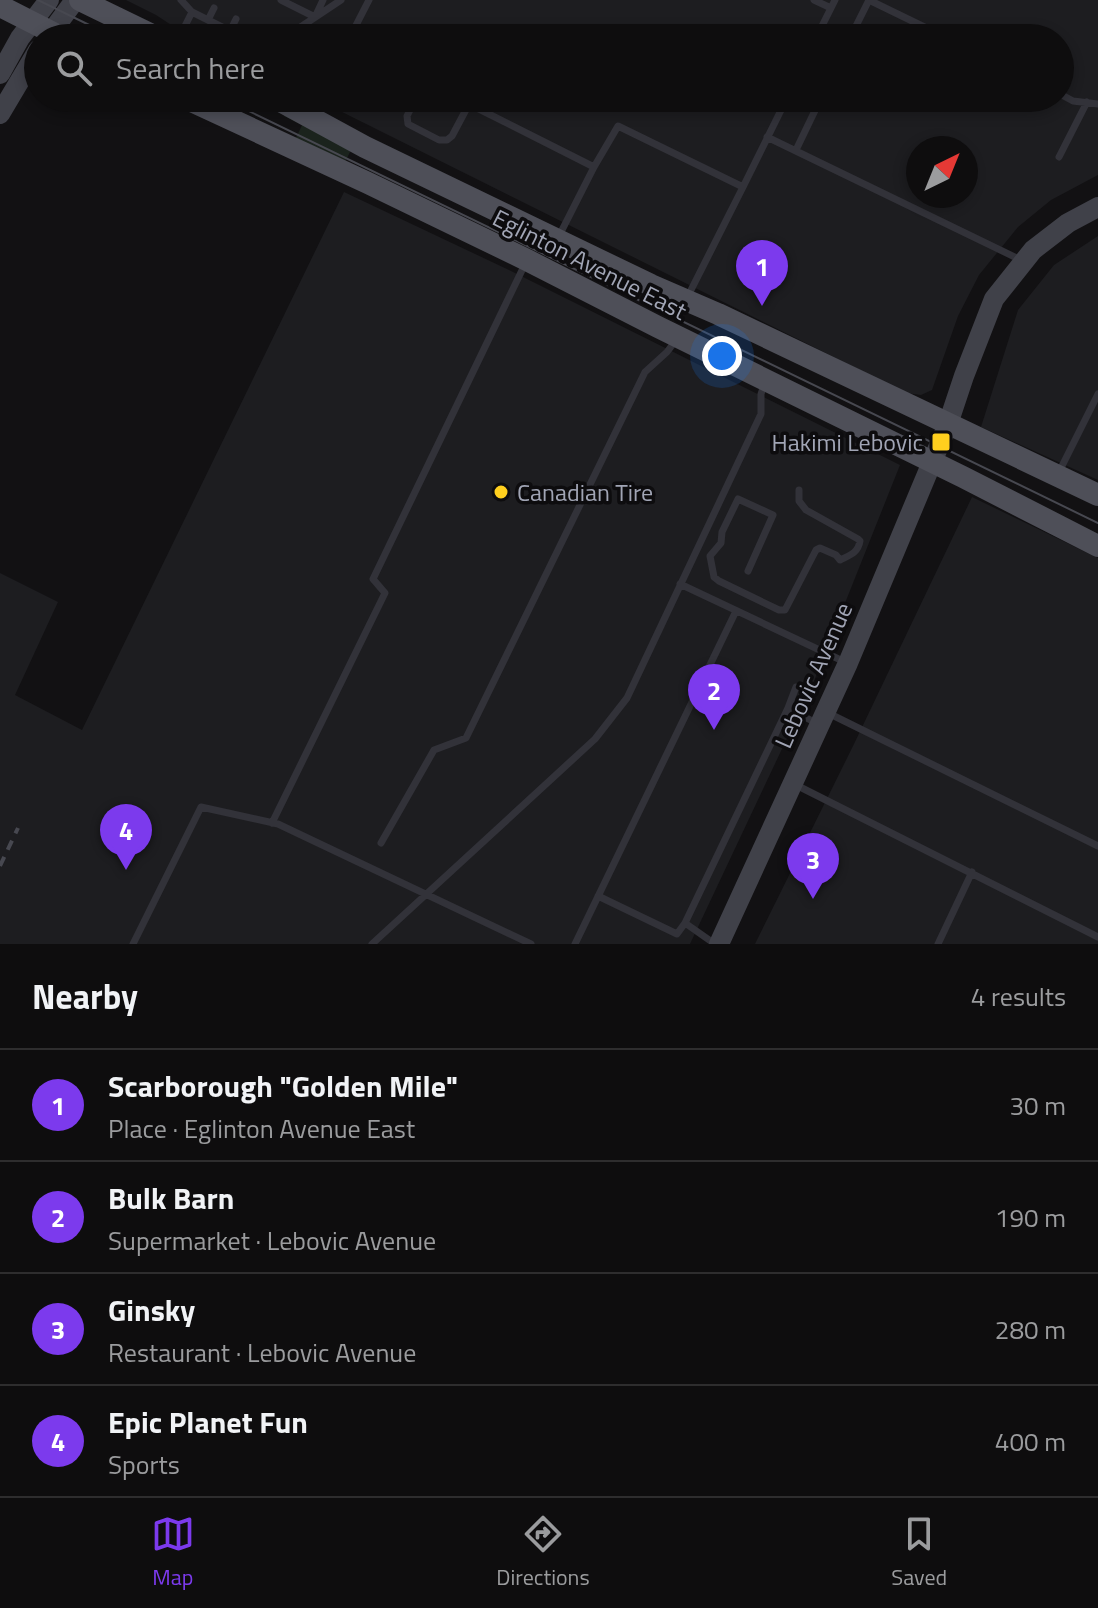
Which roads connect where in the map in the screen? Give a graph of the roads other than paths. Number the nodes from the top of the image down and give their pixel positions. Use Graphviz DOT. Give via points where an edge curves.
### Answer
graph roads {
  1 [pos="49,0"];
  2 [pos="77,0"];
  3 [pos="181,0"];
  4 [pos="281,0"];
  5 [pos="323,0"];
  6 [pos="341,0"];
  7 [pos="369,0"];
  8 [pos="814,0"];
  9 [pos="869,0"];
  10 [pos="833,4"];
  11 [pos="0,6"];
  12 [pos="191,7"];
  13 [pos="214,8"];
  14 [pos="315,17"];
  15 [pos="236,19"];
  16 [pos="208,20"];
  17 [pos="28,24"];
  18 [pos="47,24"];
  19 [pos="56,24"];
  20 [pos="128,24"];
  21 [pos="216,24"];
  22 [pos="234,24"];
  23 [pos="305,24"];
  24 [pos="357,24"];
  25 [pos="823,24"];
  26 [pos="857,24"];
  27 [pos="918,24"];
  28 [pos="24,38"];
  29 [pos="24,73"];
  30 [pos="0,74"];
  31 [pos="1074,101"];
  32 [pos="1087,102"];
  33 [pos="1098,104"];
  34 [pos="215,112"];
  35 [pos="301,112"];
  36 [pos="409,112"];
  37 [pos="465,112"];
  38 [pos="485,112"];
  39 [pos="780,112"];
  40 [pos="814,112"];
  41 [pos="0,114"];
  42 [pos="767,137"];
  43 [pos="796,150"];
  44 [pos="1059,157"];
  45 [pos="594,167"];
  46 [pos="743,187"];
  47 [pos="1098,207"];
  48 [pos="557,239"];
  49 [pos="527,260"];
  50 [pos="1024,262"];
  51 [pos="687,299"];
  52 [pos="678,337"];
  53 [pos="765,380"];
  54 [pos="1098,394"];
  55 [pos="948,424"];
  56 [pos="932,462"];
  57 [pos="1057,475"];
  58 [pos="799,490"];
  59 [pos="1098,495"];
  60 [pos="1098,546"];
  61 [pos="748,571"];
  62 [pos="680,584"];
  63 [pos="736,611"];
  64 [pos="848,663"];
  65 [pos="796,687"];
  66 [pos="788,708"];
  67 [pos="822,718"];
  68 [pos="793,783"];
  69 [pos="272,823"];
  70 [pos="381,843"];
  71 [pos="1098,846"];
  72 [pos="972,872"];
  73 [pos="426,894"];
  74 [pos="598,896"];
  75 [pos="685,923"];
  76 [pos="677,934"];
  77 [pos="1098,937"];
  78 [pos="133,944"];
  79 [pos="372,944"];
  80 [pos="531,944"];
  81 [pos="575,944"];
  82 [pos="672,944"];
  83 [pos="717,944"];
  84 [pos="938,944"];
  1 -- 18 [label="street"];
  2 -- 19 [label="street"];
  2 -- 20 [label="main road"];
  3 -- 12 [label="lane"];
  4 -- 14 [label="lane"];
  5 -- 14 [label="lane"];
  6 -- 14 [label="lane"];
  7 -- 24 [label="lane"];
  8 -- 10 [label="lane"];
  9 -- 26 [label="lane"];
  9 -- 27 [label="lane"];
  10 -- 25 [label="lane"];
  11 -- 17 [label="main road"];
  12 -- 16 [label="lane"];
  13 -- 16 [label="lane"];
  14 -- 23 [label="lane"];
  15 -- 22 [label="lane"];
  16 -- 21 [label="lane"];
  28 -- 30 [label="street"];
  29 -- 41 [label="street"];
  31 -- 32 [label="lane"];
  32 -- 33 [label="lane"];
  32 -- 44 [label="lane"];
  34 -- 49 [label="main road, Eglinton Avenue East"];
  35 -- 48 [label="main road, Eglinton Avenue East"];
  36 -- 37 [label="lane" via="408,124 447,140"];
  38 -- 45 [label="lane"];
  39 -- 42 [label="lane"];
  40 -- 43 [label="lane"];
  42 -- 43 [label="lane"];
  42 -- 46 [label="lane"];
  43 -- 50 [label="lane"];
  45 -- 46 [label="lane" via="618,126"];
  45 -- 48 [label="lane"];
  46 -- 51 [label="lane"];
  47 -- 50 [label="street, Lebovic Avenue" via="1068,223"];
  48 -- 51 [label="main road, Eglinton Avenue East"];
  49 -- 52 [label="main road, Eglinton Avenue East"];
  49 -- 69 [label="lane" via="373,579 385,593"];
  50 -- 55 [label="street, Lebovic Avenue" via="994,299"];
  51 -- 55 [label="main road, Eglinton Avenue East"];
  52 -- 53 [label="main road, Eglinton Avenue East"];
  52 -- 70 [label="lane" via="645,372 466,738 434,750"];
  53 -- 56 [label="main road, Eglinton Avenue East"];
  53 -- 62 [label="lane" via="761,414"];
  54 -- 57 [label="lane"];
  55 -- 56 [label="street, Lebovic Avenue"];
  55 -- 57 [label="main road, Eglinton Avenue East"];
  56 -- 60 [label="main road, Eglinton Avenue East"];
  56 -- 64 [label="street, Lebovic Avenue"];
  57 -- 59 [label="main road, Eglinton Avenue East"];
  58 -- 61 [label="lane" via="806,510 860,541 859,548 840,560 816,550 785,610 779,610 714,577 710,556 721,543 738,499 773,515"];
  62 -- 63 [label="lane"];
  62 -- 73 [label="lane" via="627,698 595,739"];
  63 -- 64 [label="lane"];
  63 -- 74 [label="lane"];
  64 -- 67 [label="street, Lebovic Avenue"];
  65 -- 66 [label="lane"];
  66 -- 67 [label="lane"];
  66 -- 75 [label="lane"];
  67 -- 68 [label="street, Lebovic Avenue"];
  67 -- 71 [label="lane"];
  68 -- 72 [label="lane"];
  68 -- 83 [label="street, Lebovic Avenue"];
  69 -- 73 [label="lane"];
  69 -- 78 [label="lane" via="201,807"];
  72 -- 77 [label="lane"];
  72 -- 84 [label="lane"];
  73 -- 79 [label="lane"];
  73 -- 80 [label="lane"];
  74 -- 76 [label="lane"];
  74 -- 81 [label="lane"];
  75 -- 76 [label="lane"];
  75 -- 83 [label="lane"];
  76 -- 82 [label="lane"];
}
